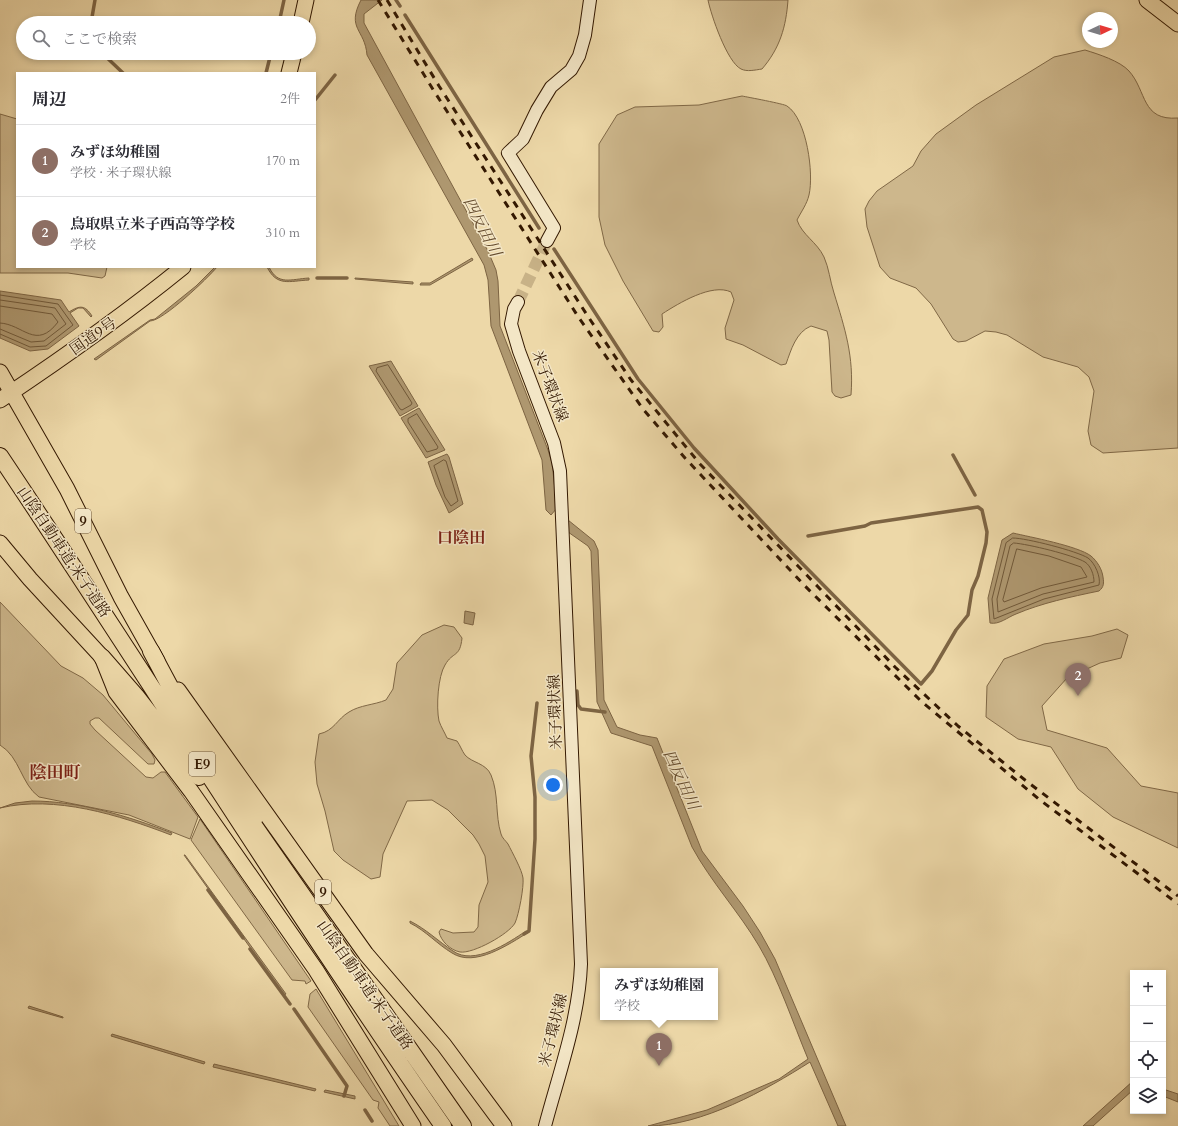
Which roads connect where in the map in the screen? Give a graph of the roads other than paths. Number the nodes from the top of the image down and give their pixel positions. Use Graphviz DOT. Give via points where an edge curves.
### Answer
graph roads {
  1 [pos="306,0"];
  2 [pos="590,0"];
  3 [pos="1147,0"];
  4 [pos="303,16"];
  5 [pos="1178,24"];
  6 [pos="292,60"];
  7 [pos="289,72"];
  8 [pos="547,242"];
  9 [pos="182,268"];
  10 [pos="518,302"];
  11 [pos="0,372"];
  12 [pos="13,392"];
  13 [pos="0,400"];
  14 [pos="0,456"];
  15 [pos="0,543"];
  16 [pos="151,651"];
  17 [pos="102,657"];
  18 [pos="294,895"];
  19 [pos="413,1126"];
  20 [pos="443,1126"];
  21 [pos="463,1126"];
  22 [pos="504,1126"];
  23 [pos="545,1126"];
  1 -- 4 [label="highway"];
  2 -- 8 [label="main road" via="586,35 579,56 571,70 551,87 536,110 523,139 508,152 554,228"];
  3 -- 5 [label="highway"];
  6 -- 7 [label="highway"];
  9 -- 12 [label="highway, 国道9号" via="129,311"];
  10 -- 23 [label="main road, 米子環状線" via="514,309 512,324 519,350 554,443 560,471 581,949 580,985 574,1016"];
  11 -- 12 [label="highway, 9"];
  12 -- 13 [label="highway, 国道9号"];
  12 -- 16 [label="highway, 9" via="67,489"];
  14 -- 18 [label="highway, 山陰自動車道;米子道路 / E9"];
  15 -- 17 [label="highway"];
  16 -- 18 [label="highway" via="183,711"];
  16 -- 22 [label="highway, 9" via="366,954 444,1045"];
  17 -- 18 [label="highway"];
  17 -- 19 [label="highway" via="116,692 190,791 312,964"];
  18 -- 20 [label="highway, 山陰自動車道;米子道路 / E9"];
  18 -- 21 [label="highway, 山陰自動車道;米子道路 / E9"];
}
